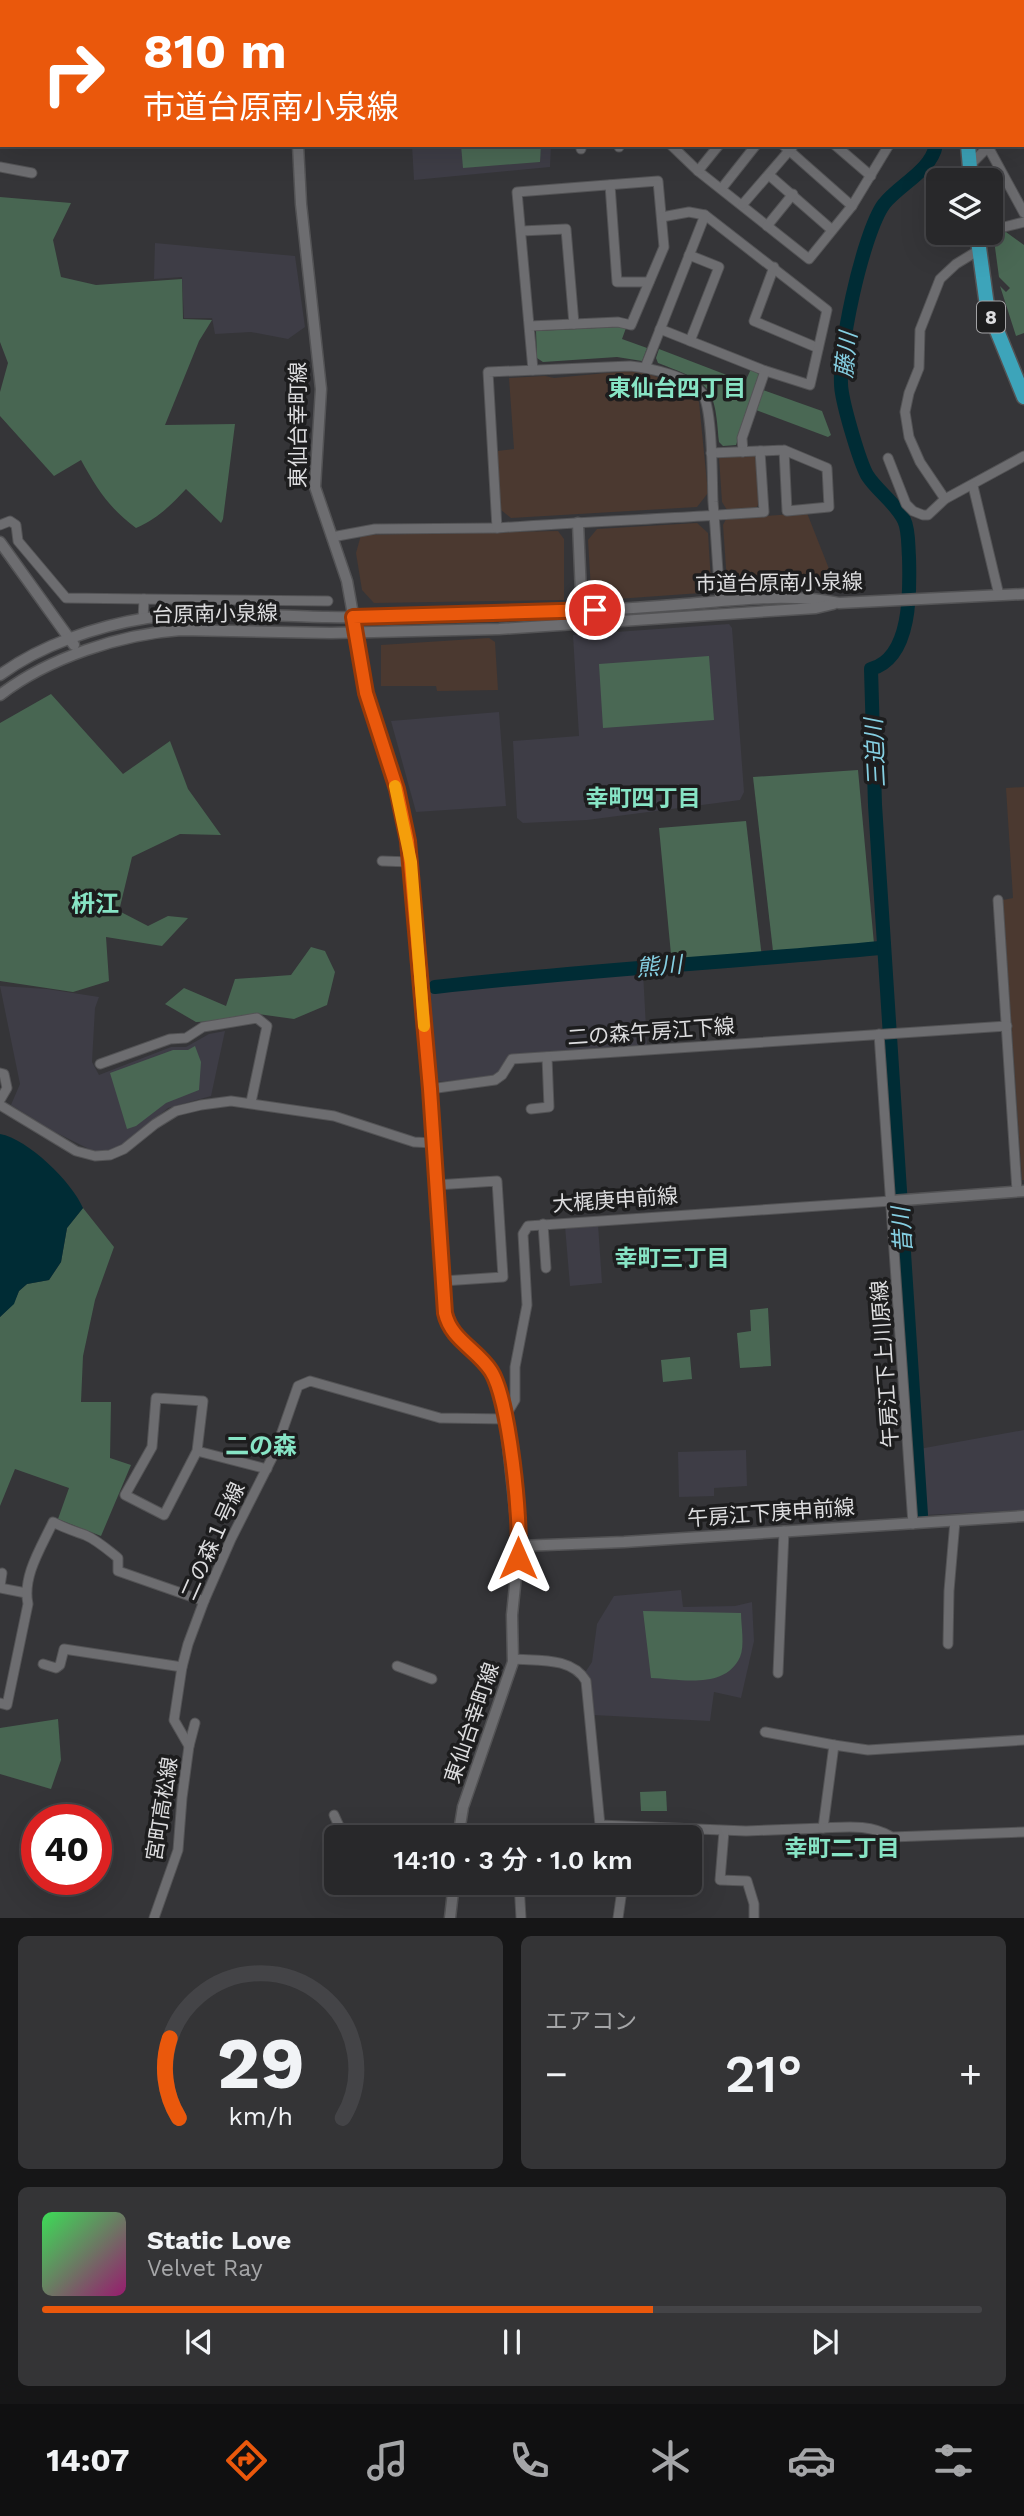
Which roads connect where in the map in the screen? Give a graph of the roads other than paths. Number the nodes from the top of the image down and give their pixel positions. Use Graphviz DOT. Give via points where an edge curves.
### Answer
graph roads {
  1 [pos="299,147"];
  2 [pos="717,147"];
  3 [pos="754,147"];
  4 [pos="789,147"];
  5 [pos="837,147"];
  6 [pos="888,147"];
  7 [pos="968,147"];
  8 [pos="987,147"];
  9 [pos="989,147"];
  10 [pos="678,148"];
  11 [pos="970,164"];
  12 [pos="0,167"];
  13 [pos="970,168"];
  14 [pos="698,171"];
  15 [pos="32,173"];
  16 [pos="769,174"];
  17 [pos="871,176"];
  18 [pos="610,185"];
  19 [pos="722,188"];
  20 [pos="793,194"];
  21 [pos="1020,197"];
  22 [pos="743,204"];
  23 [pos="852,206"];
  24 [pos="1024,212"];
  25 [pos="705,215"];
  26 [pos="662,217"];
  27 [pos="1024,222"];
  28 [pos="767,226"];
  29 [pos="1003,227"];
  30 [pos="832,230"];
  31 [pos="521,231"];
  32 [pos="974,245"];
  33 [pos="979,245"];
  34 [pos="689,255"];
  35 [pos="774,267"];
  36 [pos="649,282"];
  37 [pos="574,324"];
  38 [pos="530,326"];
  39 [pos="660,329"];
  40 [pos="690,341"];
  41 [pos="818,348"];
  42 [pos="645,368"];
  43 [pos="533,370"];
  44 [pos="765,371"];
  45 [pos="1024,397"];
  46 [pos="784,450"];
  47 [pos="760,451"];
  48 [pos="743,452"];
  49 [pos="711,453"];
  50 [pos="1024,456"];
  51 [pos="888,458"];
  52 [pos="973,486"];
  53 [pos="945,499"];
  54 [pos="714,515"];
  55 [pos="578,523"];
  56 [pos="0,525"];
  57 [pos="497,528"];
  58 [pos="332,537"];
  59 [pos="0,542"];
  60 [pos="1024,594"];
  61 [pos="999,595"];
  62 [pos="144,599"];
  63 [pos="328,601"];
  64 [pos="720,601"];
  65 [pos="839,603"];
  66 [pos="582,611"];
  67 [pos="353,617"];
  68 [pos="143,619"];
  69 [pos="582,624"];
  70 [pos="356,633"];
  71 [pos="71,639"];
  72 [pos="80,653"];
  73 [pos="0,675"];
  74 [pos="0,695"];
  75 [pos="382,861"];
  76 [pos="411,862"];
  77 [pos="998,900"];
  78 [pos="1006,1026"];
  79 [pos="886,1034"];
  80 [pos="547,1056"];
  81 [pos="100,1064"];
  82 [pos="0,1073"];
  83 [pos="430,1089"];
  84 [pos="0,1100"];
  85 [pos="251,1102"];
  86 [pos="0,1105"];
  87 [pos="531,1109"];
  88 [pos="433,1143"];
  89 [pos="436,1185"];
  90 [pos="1021,1191"];
  91 [pos="897,1200"];
  92 [pos="543,1224"];
  93 [pos="546,1268"];
  94 [pos="443,1281"];
  95 [pos="506,1417"];
  96 [pos="197,1451"];
  97 [pos="267,1469"];
  98 [pos="1024,1517"];
  99 [pos="955,1521"];
  100 [pos="913,1524"];
  101 [pos="784,1531"];
  102 [pos="519,1546"];
  103 [pos="2,1573"];
  104 [pos="0,1587"];
  105 [pos="26,1593"];
  106 [pos="204,1601"];
  107 [pos="948,1644"];
  108 [pos="514,1659"];
  109 [pos="43,1664"];
  110 [pos="397,1666"];
  111 [pos="182,1667"];
  112 [pos="778,1673"];
  113 [pos="432,1679"];
  114 [pos="0,1703"];
  115 [pos="195,1723"];
  116 [pos="765,1732"];
  117 [pos="1024,1740"];
  118 [pos="834,1745"];
  119 [pos="189,1746"];
  120 [pos="334,1815"];
  121 [pos="339,1825"];
  122 [pos="460,1825"];
  123 [pos="600,1825"];
  124 [pos="823,1828"];
  125 [pos="702,1830"];
  126 [pos="724,1831"];
  127 [pos="1024,1832"];
  128 [pos="453,1895"];
  129 [pos="520,1895"];
  130 [pos="621,1895"];
  131 [pos="154,1917"];
  132 [pos="450,1917"];
  133 [pos="521,1917"];
  134 [pos="618,1917"];
  135 [pos="754,1917"];
  1 -- 58 [label="street, 東仙台幸町線" via="321,389 314,480"];
  2 -- 14 [label="street"];
  3 -- 19 [label="street"];
  4 -- 16 [label="street"];
  4 -- 23 [label="street"];
  5 -- 17 [label="street"];
  6 -- 17 [label="street"];
  7 -- 11 [label="main road"];
  8 -- 11 [label="street"];
  9 -- 21 [label="street"];
  10 -- 14 [label="street"];
  11 -- 13 [label="main road"];
  12 -- 15 [label="street"];
  14 -- 19 [label="street"];
  16 -- 20 [label="street"];
  16 -- 22 [label="street"];
  17 -- 23 [label="street"];
  18 -- 26 [label="street" via="658,181"];
  18 -- 31 [label="street" via="517,192"];
  18 -- 36 [label="street" via="617,282"];
  19 -- 22 [label="street"];
  20 -- 28 [label="street"];
  20 -- 30 [label="street"];
  21 -- 24 [label="street"];
  22 -- 28 [label="street"];
  23 -- 30 [label="street"];
  25 -- 26 [label="street" via="689,212"];
  25 -- 34 [label="street"];
  25 -- 35 [label="street"];
  26 -- 36 [label="street" via="664,247"];
  27 -- 29 [label="street"];
  28 -- 30 [label="street" via="809,259"];
  31 -- 37 [label="street" via="566,229"];
  31 -- 38 [label="street"];
  32 -- 53 [label="street" via="940,279 920,330 919,368 905,412 920,462"];
  33 -- 45 [label="main road, 8" via="987,306"];
  34 -- 39 [label="street"];
  34 -- 40 [label="street" via="719,267"];
  35 -- 41 [label="street" via="827,310"];
  35 -- 41 [label="street" via="754,321"];
  36 -- 37 [label="street" via="631,325"];
  37 -- 38 [label="street"];
  38 -- 43 [label="street"];
  39 -- 40 [label="street"];
  39 -- 42 [label="street"];
  40 -- 44 [label="street"];
  41 -- 44 [label="street" via="810,385"];
  42 -- 43 [label="street"];
  42 -- 49 [label="street" via="700,390 706,401"];
  43 -- 57 [label="street" via="488,372"];
  44 -- 48 [label="street" via="742,438"];
  46 -- 46 [label="street" via="827,468 829,507 787,511"];
  46 -- 47 [label="street"];
  47 -- 48 [label="street"];
  47 -- 54 [label="street" via="764,512"];
  48 -- 49 [label="street"];
  49 -- 54 [label="street"];
  50 -- 52 [label="street"];
  51 -- 53 [label="street" via="913,511 928,515"];
  52 -- 53 [label="street"];
  52 -- 61 [label="street"];
  54 -- 55 [label="street"];
  54 -- 64 [label="street"];
  55 -- 57 [label="street"];
  55 -- 66 [label="street"];
  56 -- 62 [label="street" via="16,524 18,541 66,598"];
  57 -- 58 [label="street" via="375,529"];
  58 -- 67 [label="street, 東仙台幸町線"];
  59 -- 71 [label="street"];
  60 -- 61 [label="street, 市道台原南小泉線"];
  61 -- 65 [label="street, 市道台原南小泉線"];
  62 -- 63 [label="street"];
  62 -- 68 [label="street"];
  64 -- 65 [label="street, 市道台原南小泉線" via="818,599"];
  64 -- 66 [label="street, 市道台原南小泉線"];
  65 -- 69 [label="street"];
  66 -- 67 [label="street, 市道台原南小泉線"];
  66 -- 69 [label="street"];
  67 -- 68 [label="street, 市道台原南小泉線" via="192,614"];
  67 -- 70 [label="street, 東仙台幸町線"];
  68 -- 71 [label="street, 市道台原南小泉線"];
  69 -- 70 [label="street"];
  70 -- 72 [label="street, 台原南小泉線" via="181,630 129,637"];
  70 -- 76 [label="street, 東仙台幸町線" via="366,693 397,789"];
  71 -- 72 [label="street"];
  71 -- 73 [label="street, 市道台原南小泉線"];
  72 -- 74 [label="street, 台原南小泉線"];
  75 -- 76 [label="street"];
  76 -- 83 [label="street, 東仙台幸町線"];
  77 -- 78 [label="street"];
  78 -- 79 [label="street, 二の森午房江下線"];
  78 -- 90 [label="street"];
  79 -- 80 [label="street, 二の森午房江下線"];
  79 -- 91 [label="street, 午房江下上川原線"];
  80 -- 83 [label="street, 二の森午房江下線" via="512,1059 495,1080"];
  80 -- 87 [label="street" via="549,1107"];
  81 -- 85 [label="street" via="170,1039 187,1038 203,1027 257,1018 267,1026"];
  82 -- 84 [label="street" via="6,1088"];
  83 -- 88 [label="street, 東仙台幸町線"];
  85 -- 86 [label="street" via="176,1111 124,1149 95,1156 76,1151"];
  85 -- 88 [label="street" via="334,1116 414,1142"];
  88 -- 89 [label="street, 東仙台幸町線"];
  89 -- 94 [label="street, 東仙台幸町線"];
  89 -- 94 [label="street" via="497,1181 503,1277"];
  90 -- 91 [label="street, 大梶庚申前線"];
  91 -- 92 [label="street, 大梶庚申前線"];
  91 -- 100 [label="street, 午房江下上川原線"];
  92 -- 93 [label="street"];
  92 -- 95 [label="street, 大梶庚申前線" via="528,1226 523,1234 527,1304 515,1367 515,1400"];
  94 -- 95 [label="street, 東仙台幸町線" via="448,1325 490,1368"];
  95 -- 97 [label="street, 二の森１号線" via="440,1418 310,1381 298,1385"];
  95 -- 102 [label="street, 東仙台幸町線"];
  96 -- 96 [label="street" via="164,1515 125,1495 152,1447 156,1398 203,1401"];
  96 -- 97 [label="street"];
  97 -- 106 [label="street, 二の森１号線"];
  98 -- 99 [label="street, 午房江下庚申前線"];
  99 -- 100 [label="street, 午房江下庚申前線"];
  99 -- 107 [label="street"];
  100 -- 101 [label="street, 午房江下庚申前線"];
  101 -- 102 [label="street, 午房江下庚申前線"];
  101 -- 112 [label="street"];
  102 -- 108 [label="street, 東仙台幸町線" via="512,1615"];
  103 -- 104 [label="street"];
  104 -- 105 [label="street"];
  105 -- 106 [label="street" via="37,1554 53,1522 105,1547 118,1558 118,1571"];
  105 -- 114 [label="street" via="28,1604 7,1705"];
  106 -- 111 [label="street, 二の森１号線"];
  108 -- 122 [label="street, 東仙台幸町線"];
  108 -- 123 [label="street" via="562,1662 574,1667 586,1681"];
  109 -- 111 [label="street" via="56,1668 64,1649"];
  110 -- 113 [label="street"];
  111 -- 119 [label="street, 二の森１号線" via="174,1720"];
  115 -- 119 [label="street, 宮町高松線"];
  116 -- 118 [label="street"];
  117 -- 118 [label="street" via="878,1750"];
  118 -- 124 [label="street"];
  119 -- 131 [label="street, 宮町高松線" via="178,1850"];
  120 -- 121 [label="street"];
  124 -- 126 [label="street"];
  124 -- 127 [label="street" via="857,1826 891,1837"];
  125 -- 126 [label="street"];
  126 -- 135 [label="street" via="720,1880 747,1881"];
  128 -- 132 [label="street"];
  129 -- 133 [label="street"];
  130 -- 134 [label="street"];
}
